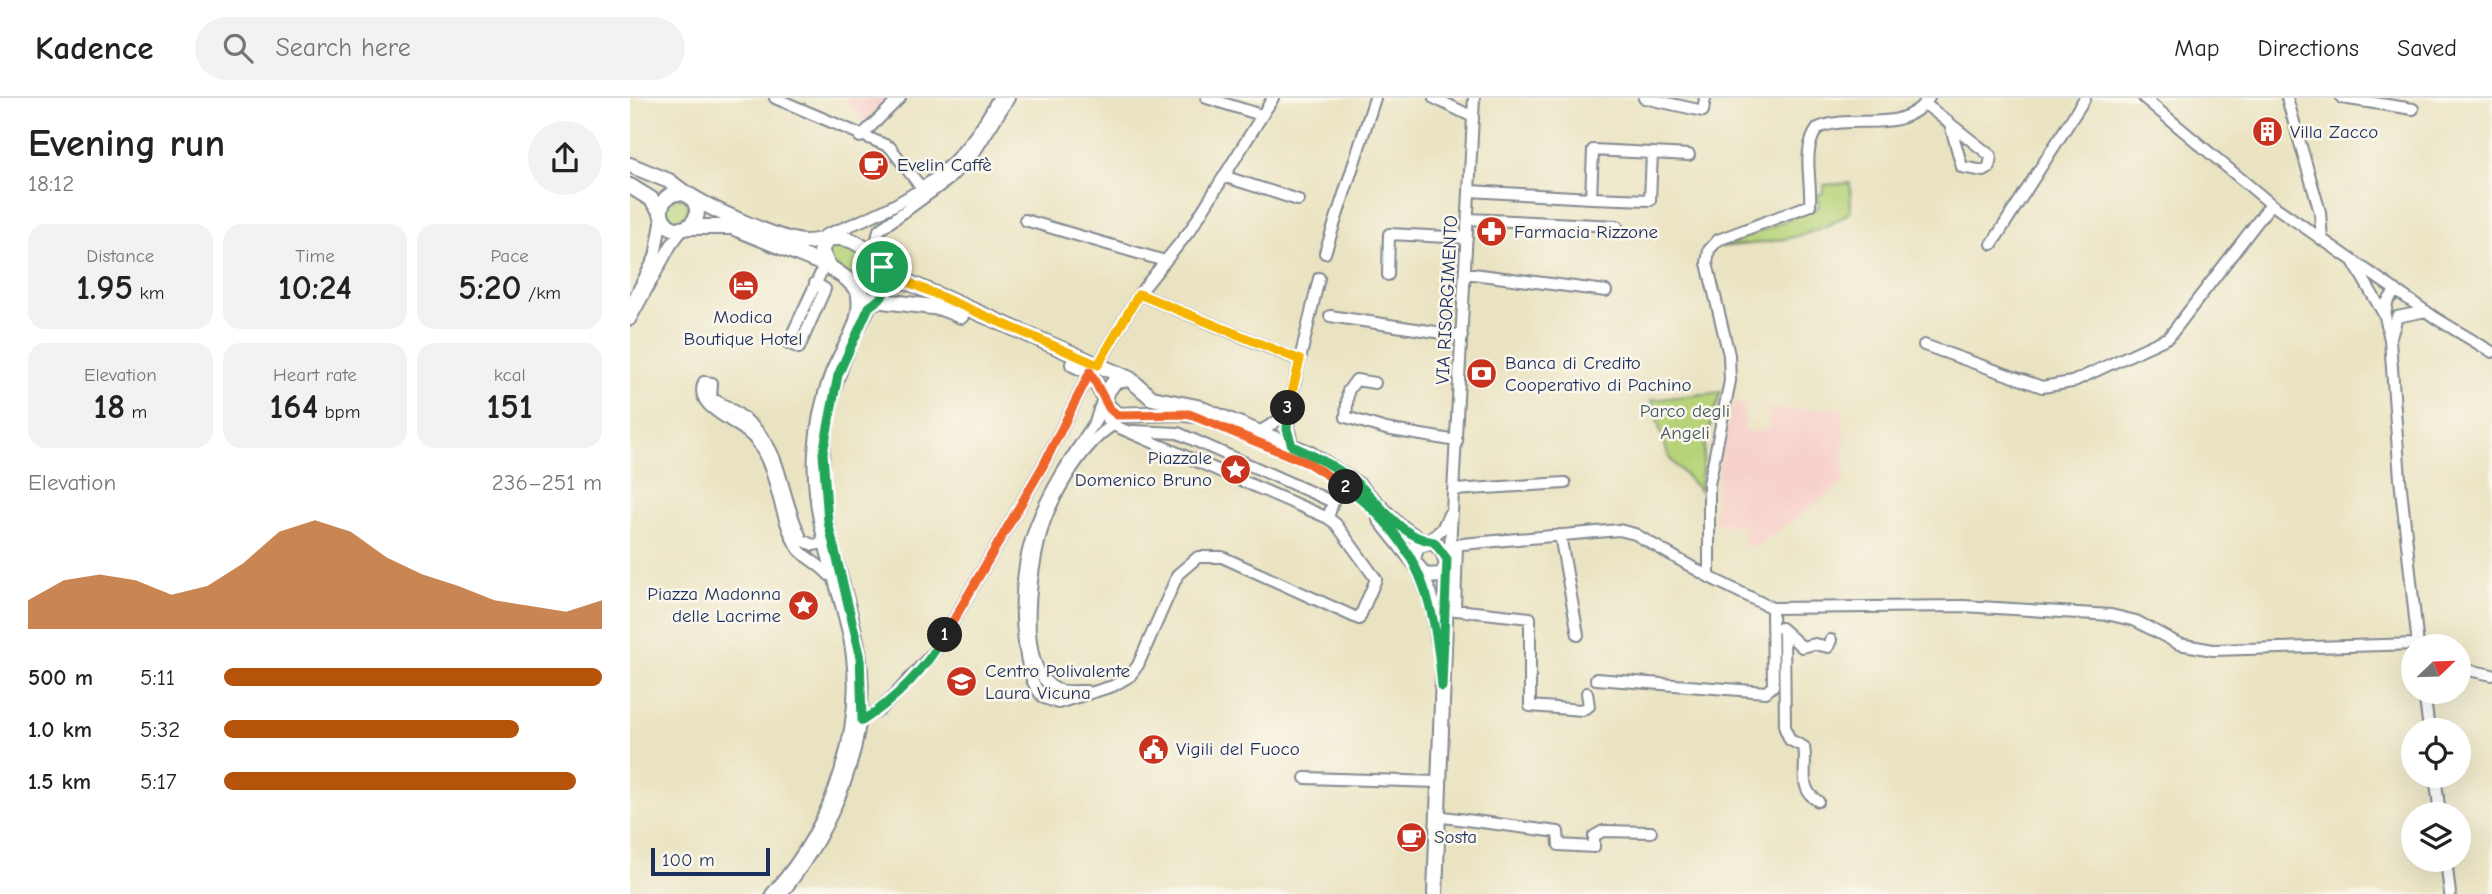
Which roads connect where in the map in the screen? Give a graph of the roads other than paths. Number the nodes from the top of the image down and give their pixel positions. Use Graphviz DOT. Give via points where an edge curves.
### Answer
graph roads {
  1 [pos="775,98"];
  2 [pos="900,98"];
  3 [pos="998,98"];
  4 [pos="1009,98"];
  5 [pos="1207,98"];
  6 [pos="1273,98"];
  7 [pos="1375,98"];
  8 [pos="1434,98"];
  9 [pos="1474,98"];
  10 [pos="1644,98"];
  11 [pos="1705,98"];
  12 [pos="2085,98"];
  13 [pos="2144,98"];
  14 [pos="2287,98"];
  15 [pos="2342,98"];
  16 [pos="1927,101"];
  17 [pos="2413,109"];
  18 [pos="1261,115"];
  19 [pos="1473,117"];
  20 [pos="1950,124"];
  21 [pos="860,137"];
  22 [pos="1652,153"];
  23 [pos="1689,155"];
  24 [pos="630,165"];
  25 [pos="1226,177"];
  26 [pos="630,186"];
  27 [pos="923,190"];
  28 [pos="1470,191"];
  29 [pos="687,194"];
  30 [pos="1591,198"];
  31 [pos="1298,200"];
  32 [pos="2271,204"];
  33 [pos="662,214"];
  34 [pos="876,215"];
  35 [pos="1468,219"];
  36 [pos="1025,220"];
  37 [pos="1616,226"];
  38 [pos="686,227"];
  39 [pos="879,230"];
  40 [pos="833,236"];
  41 [pos="1467,238"];
  42 [pos="2322,240"];
  43 [pos="1992,244"];
  44 [pos="1325,253"];
  45 [pos="1166,261"];
  46 [pos="2353,261"];
  47 [pos="880,264"];
  48 [pos="827,265"];
  49 [pos="1465,273"];
  50 [pos="1388,275"];
  51 [pos="1319,278"];
  52 [pos="820,286"];
  53 [pos="2396,290"];
  54 [pos="856,291"];
  55 [pos="1606,291"];
  56 [pos="1139,294"];
  57 [pos="875,301"];
  58 [pos="633,307"];
  59 [pos="2426,311"];
  60 [pos="1330,316"];
  61 [pos="2385,316"];
  62 [pos="2397,317"];
  63 [pos="630,320"];
  64 [pos="1462,336"];
  65 [pos="2390,340"];
  66 [pos="1924,345"];
  67 [pos="2492,352"];
  68 [pos="1300,360"];
  69 [pos="1094,369"];
  70 [pos="1375,383"];
  71 [pos="1136,384"];
  72 [pos="1104,401"];
  73 [pos="1287,415"];
  74 [pos="823,416"];
  75 [pos="1124,423"];
  76 [pos="1259,432"];
  77 [pos="1457,441"];
  78 [pos="1292,446"];
  79 [pos="1275,476"];
  80 [pos="1565,482"];
  81 [pos="1454,490"];
  82 [pos="1268,492"];
  83 [pos="1452,505"];
  84 [pos="1328,518"];
  85 [pos="1560,535"];
  86 [pos="822,541"];
  87 [pos="1426,542"];
  88 [pos="1451,554"];
  89 [pos="831,557"];
  90 [pos="812,559"];
  91 [pos="1413,559"];
  92 [pos="1421,573"];
  93 [pos="1709,577"];
  94 [pos="835,582"];
  95 [pos="1775,608"];
  96 [pos="1451,610"];
  97 [pos="1782,629"];
  98 [pos="2417,634"];
  99 [pos="1578,635"];
  100 [pos="1831,640"];
  101 [pos="2401,645"];
  102 [pos="2471,671"];
  103 [pos="2492,675"];
  104 [pos="1596,678"];
  105 [pos="1442,687"];
  106 [pos="1092,691"];
  107 [pos="1587,693"];
  108 [pos="857,720"];
  109 [pos="1780,745"];
  110 [pos="1305,778"];
  111 [pos="1438,782"];
  112 [pos="1818,801"];
  113 [pos="1436,816"];
  114 [pos="1651,832"];
  115 [pos="1434,865"];
  116 [pos="2447,872"];
  117 [pos="789,878"];
  118 [pos="771,894"];
  119 [pos="782,894"];
  120 [pos="1429,894"];
  121 [pos="1435,894"];
  122 [pos="2450,894"];
  1 -- 21 [label="street"];
  2 -- 21 [label="street"];
  3 -- 27 [label="street" via="969,145"];
  4 -- 39 [label="street" via="976,150 948,180"];
  5 -- 18 [label="street"];
  6 -- 18 [label="street"];
  7 -- 44 [label="street"];
  8 -- 19 [label="street"];
  9 -- 19 [label="street, VIA RISORGIMENTO"];
  10 -- 11 [label="street" via="1703,111"];
  12 -- 43 [label="street"];
  13 -- 32 [label="street"];
  14 -- 42 [label="street" via="2320,212"];
  15 -- 17 [label="street"];
  16 -- 20 [label="street"];
  16 -- 93 [label="street" via="1896,121 1818,128 1808,155 1810,205 1718,240 1709,250 1707,263 1729,355 1730,381 1709,484"];
  18 -- 25 [label="street"];
  19 -- 28 [label="street, VIA RISORGIMENTO"];
  20 -- 20 [label="street" via="1991,156 1989,168 1962,167"];
  21 -- 27 [label="street" via="890,147"];
  22 -- 23 [label="street"];
  22 -- 30 [label="street" via="1650,200"];
  22 -- 30 [label="street" via="1593,150"];
  24 -- 29 [label="main road"];
  25 -- 31 [label="street"];
  25 -- 45 [label="street"];
  26 -- 33 [label="main road"];
  27 -- 34 [label="street"];
  28 -- 30 [label="street"];
  28 -- 35 [label="street, VIA RISORGIMENTO"];
  29 -- 33 [label="main road" via="668,196"];
  29 -- 38 [label="main road" via="697,211"];
  29 -- 40 [label="main road" via="792,239 807,242"];
  32 -- 42 [label="street"];
  32 -- 66 [label="street" via="2169,337 2072,382 2042,387"];
  33 -- 38 [label="main road" via="669,226"];
  33 -- 58 [label="street" via="655,257"];
  34 -- 39 [label="street"];
  34 -- 40 [label="street"];
  35 -- 37 [label="street"];
  35 -- 41 [label="street, VIA RISORGIMENTO"];
  36 -- 45 [label="street"];
  38 -- 48 [label="main road" via="732,227"];
  38 -- 58 [label="street"];
  39 -- 47 [label="street" via="875,249"];
  40 -- 47 [label="main road" via="850,240"];
  40 -- 48 [label="main road" via="821,250"];
  41 -- 49 [label="street, VIA RISORGIMENTO"];
  41 -- 50 [label="street" via="1390,234"];
  42 -- 46 [label="street"];
  45 -- 56 [label="street"];
  46 -- 53 [label="street"];
  46 -- 61 [label="street"];
  47 -- 57 [label="main road" via="887,286"];
  47 -- 69 [label="main road" via="907,282"];
  48 -- 52 [label="street"];
  48 -- 54 [label="main road"];
  49 -- 55 [label="street"];
  49 -- 64 [label="street, VIA RISORGIMENTO"];
  51 -- 68 [label="street"];
  52 -- 52 [label="street" via="788,343 799,348"];
  53 -- 59 [label="street"];
  53 -- 61 [label="street" via="2387,302"];
  53 -- 62 [label="street"];
  54 -- 57 [label="main road"];
  54 -- 74 [label="street" via="858,315 830,374"];
  56 -- 68 [label="street"];
  56 -- 69 [label="street"];
  57 -- 69 [label="main road" via="950,311"];
  57 -- 74 [label="street"];
  58 -- 63 [label="street"];
  59 -- 62 [label="street"];
  59 -- 67 [label="street"];
  60 -- 64 [label="street"];
  61 -- 65 [label="street"];
  62 -- 65 [label="street"];
  64 -- 77 [label="street, VIA RISORGIMENTO"];
  65 -- 98 [label="street"];
  68 -- 73 [label="street"];
  69 -- 71 [label="main road"];
  69 -- 72 [label="main road"];
  69 -- 108 [label="street" via="956,617 914,677 879,710"];
  70 -- 77 [label="street" via="1356,380 1348,391 1346,417"];
  71 -- 72 [label="main road" via="1115,381"];
  71 -- 75 [label="main road" via="1142,404"];
  71 -- 76 [label="main road" via="1152,398 1197,407"];
  72 -- 75 [label="main road"];
  72 -- 106 [label="street" via="1036,520 1026,553 1021,610 1028,669 1037,691 1058,703"];
  73 -- 76 [label="street"];
  73 -- 78 [label="street"];
  74 -- 86 [label="street" via="813,486"];
  75 -- 79 [label="street" via="1178,433"];
  75 -- 82 [label="street"];
  75 -- 91 [label="main road" via="1189,414 1308,463 1352,491"];
  75 -- 106 [label="street" via="1097,436 1056,497 1040,535 1031,579 1031,632 1040,675 1059,690"];
  76 -- 78 [label="main road"];
  77 -- 81 [label="street, VIA RISORGIMENTO"];
  78 -- 87 [label="main road" via="1358,485 1397,524"];
  79 -- 82 [label="street"];
  79 -- 84 [label="street" via="1333,502"];
  80 -- 81 [label="street"];
  81 -- 83 [label="street, VIA RISORGIMENTO"];
  82 -- 84 [label="street"];
  83 -- 87 [label="street" via="1442,529"];
  83 -- 88 [label="street, VIA RISORGIMENTO"];
  84 -- 106 [label="street" via="1376,579 1359,620 1222,558 1198,557 1178,574 1135,671 1121,682"];
  85 -- 88 [label="street"];
  85 -- 93 [label="street" via="1619,530 1635,534"];
  85 -- 99 [label="street"];
  86 -- 89 [label="street"];
  86 -- 90 [label="street" via="809,550"];
  86 -- 90 [label="street" via="801,537 778,463 764,436 734,410 706,398 706,406 730,418 757,441 770,466 794,543"];
  87 -- 88 [label="main road"];
  87 -- 91 [label="main road" via="1415,549"];
  88 -- 92 [label="main road" via="1442,575 1434,578"];
  88 -- 96 [label="main road"];
  88 -- 96 [label="street, VIA RISORGIMENTO"];
  89 -- 90 [label="street"];
  89 -- 94 [label="street"];
  89 -- 108 [label="street" via="860,654"];
  90 -- 94 [label="street"];
  91 -- 92 [label="main road"];
  92 -- 105 [label="main road" via="1435,618"];
  93 -- 95 [label="street"];
  94 -- 108 [label="street" via="852,655"];
  95 -- 97 [label="street"];
  95 -- 101 [label="street" via="1963,606 2111,615 2136,621 2179,644 2213,650"];
  95 -- 104 [label="street" via="1773,686 1766,692"];
  96 -- 105 [label="main road"];
  96 -- 107 [label="street" via="1531,618 1530,706 1582,710 1589,706"];
  97 -- 100 [label="street" via="1802,647 1828,647"];
  97 -- 109 [label="street"];
  97 -- 112 [label="street" via="1785,729 1790,740 1804,747 1804,784 1809,796"];
  102 -- 103 [label="street"];
  105 -- 111 [label="main road"];
  108 -- 117 [label="street" via="847,774 831,816"];
  110 -- 111 [label="street"];
  111 -- 113 [label="main road"];
  113 -- 114 [label="street" via="1558,832 1559,845 1594,847 1594,836 1603,831"];
  113 -- 115 [label="main road"];
  115 -- 120 [label="main road"];
  115 -- 121 [label="main road"];
  116 -- 122 [label="street"];
  117 -- 118 [label="street"];
  117 -- 119 [label="street"];
}
